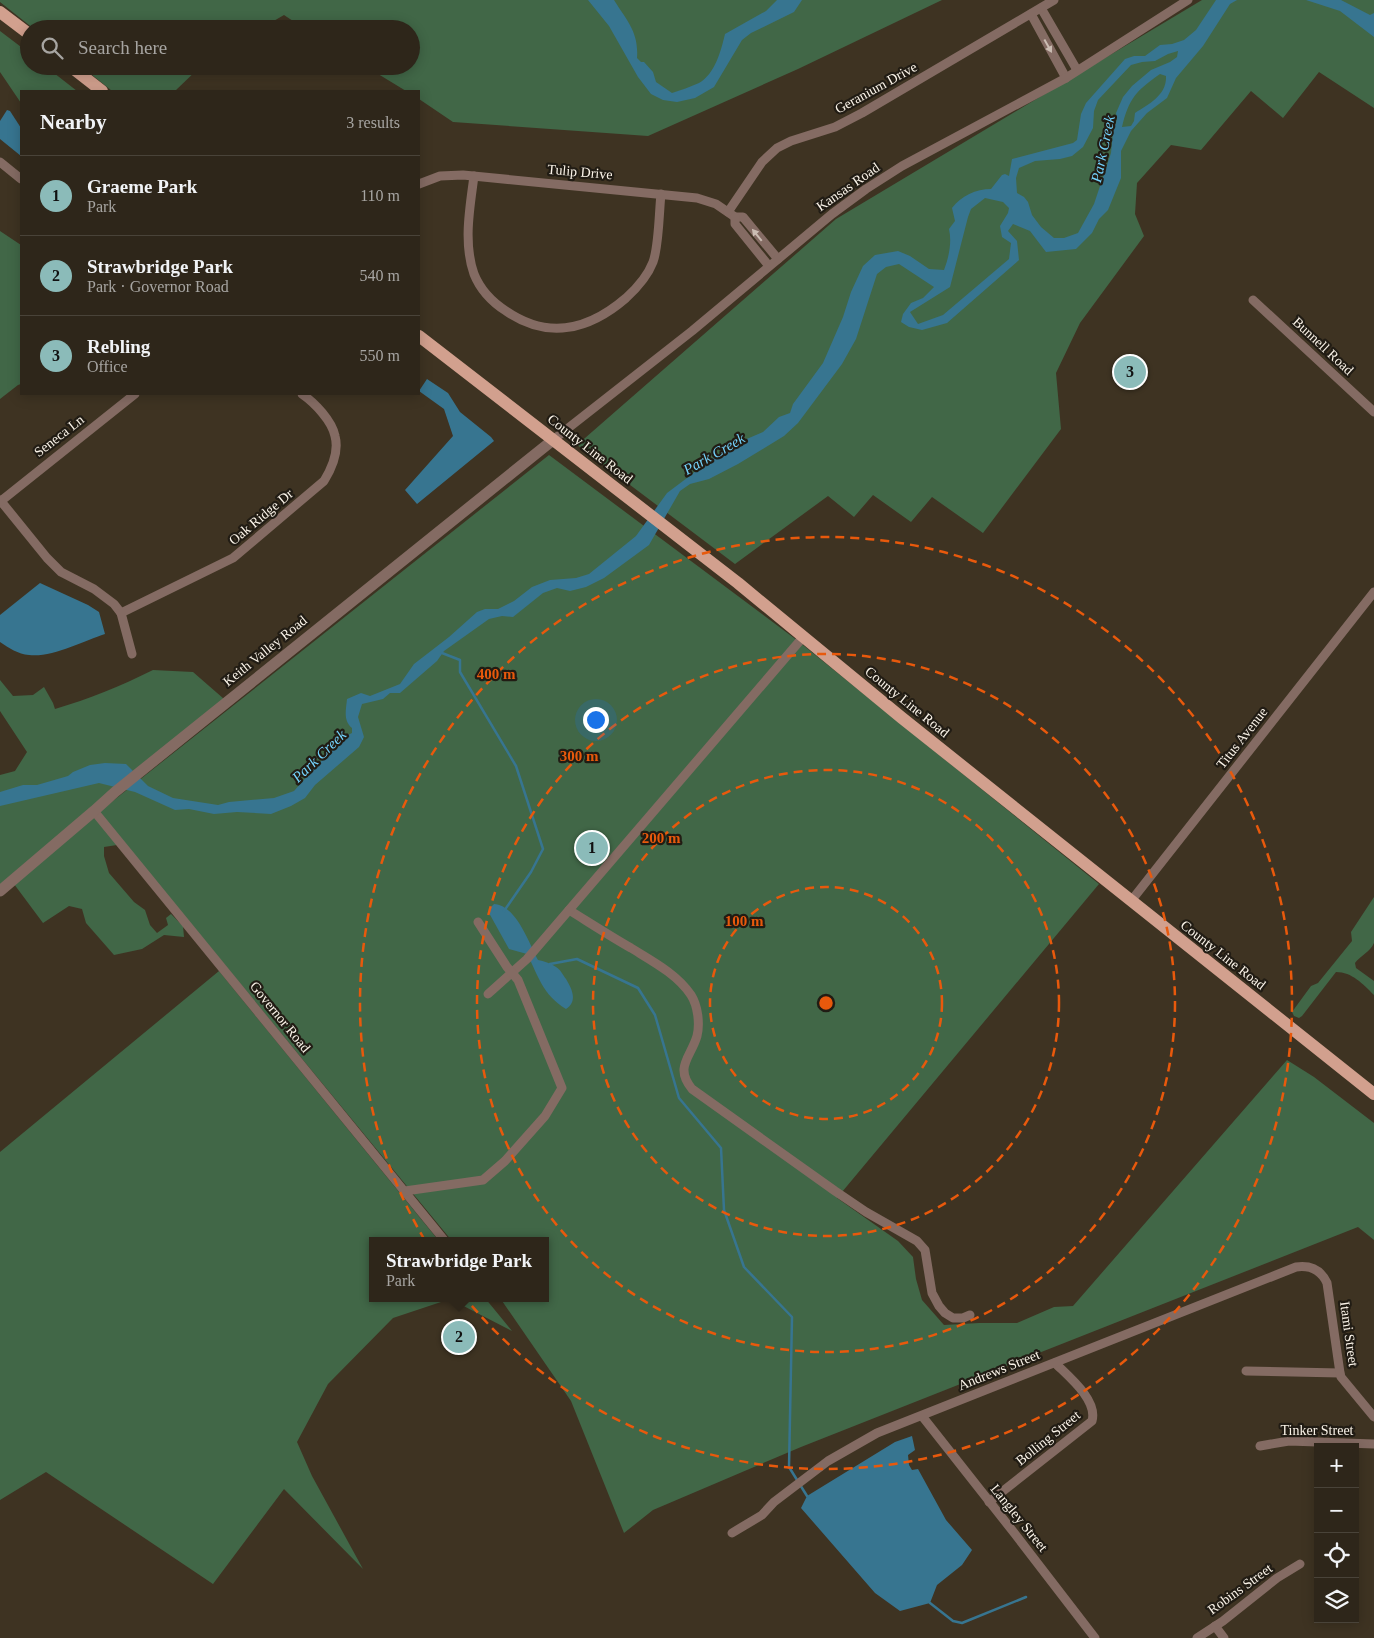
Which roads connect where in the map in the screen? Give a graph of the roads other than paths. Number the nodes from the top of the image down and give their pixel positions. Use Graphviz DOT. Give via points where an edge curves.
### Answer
graph roads {
  1 [pos="1054,0"];
  2 [pos="1188,0"];
  3 [pos="1041,8"];
  4 [pos="0,12"];
  5 [pos="1030,14"];
  6 [pos="20,27"];
  7 [pos="1077,70"];
  8 [pos="82,75"];
  9 [pos="1066,78"];
  10 [pos="101,90"];
  11 [pos="0,162"];
  12 [pos="474,176"];
  13 [pos="20,177"];
  14 [pos="420,184"];
  15 [pos="661,194"];
  16 [pos="731,214"];
  17 [pos="778,259"];
  18 [pos="769,266"];
  19 [pos="1253,300"];
  20 [pos="420,337"];
  21 [pos="134,395"];
  22 [pos="303,395"];
  23 [pos="1374,412"];
  24 [pos="553,440"];
  25 [pos="0,501"];
  26 [pos="1374,592"];
  27 [pos="121,613"];
  28 [pos="804,636"];
  29 [pos="132,654"];
  30 [pos="94,812"];
  31 [pos="0,891"];
  32 [pos="1131,901"];
  33 [pos="569,910"];
  34 [pos="478,922"];
  35 [pos="512,972"];
  36 [pos="488,994"];
  37 [pos="1374,1094"];
  38 [pos="405,1191"];
  39 [pos="442,1237"];
  40 [pos="1296,1267"];
  41 [pos="970,1315"];
  42 [pos="1054,1363"];
  43 [pos="1246,1371"];
  44 [pos="1340,1373"];
  45 [pos="922,1416"];
  46 [pos="1374,1417"];
  47 [pos="1374,1444"];
  48 [pos="1260,1446"];
  49 [pos="989,1502"];
  50 [pos="732,1532"];
  51 [pos="1300,1564"];
  52 [pos="1215,1626"];
  53 [pos="1094,1638"];
  54 [pos="1197,1638"];
  55 [pos="1224,1638"];
  1 -- 3 [label="street, Geranium Drive"];
  2 -- 7 [label="street, Kansas Road"];
  3 -- 5 [label="street, Geranium Drive"];
  3 -- 7 [label="street"];
  4 -- 6 [label="main road"];
  5 -- 9 [label="street, one-way"];
  5 -- 16 [label="street, Geranium Drive" via="848,121 777,148 762,162"];
  7 -- 9 [label="street, Kansas Road"];
  8 -- 10 [label="main road"];
  9 -- 17 [label="street, Kansas Road" via="895,171 832,214"];
  11 -- 13 [label="street"];
  12 -- 14 [label="street, Tulip Drive" via="440,176"];
  12 -- 15 [label="street, Tulip Drive"];
  12 -- 15 [label="street" via="469,246 478,283 492,300 514,316 547,328 565,328 594,320 632,292 654,260"];
  15 -- 16 [label="street, Tulip Drive" via="697,198 716,204"];
  17 -- 16 [label="street, Tulip Drive, one-way" via="743,218"];
  16 -- 18 [label="street" via="735,224"];
  17 -- 18 [label="street, Kansas Road"];
  18 -- 24 [label="street, Kansas Road"];
  19 -- 23 [label="street, Bunnell Road"];
  20 -- 24 [label="main road, County Line Road"];
  21 -- 25 [label="street, Seneca Ln"];
  22 -- 27 [label="street, Oak Ridge Dr" via="330,424 336,437 335,455 324,481 233,558"];
  24 -- 28 [label="main road, County Line Road"];
  24 -- 30 [label="street, Keith Valley Road"];
  25 -- 27 [label="street" via="61,572 94,589"];
  26 -- 32 [label="street, Titus Avenue"];
  27 -- 29 [label="street"];
  28 -- 32 [label="main road, County Line Road"];
  28 -- 33 [label="street"];
  30 -- 31 [label="street, Keith Valley Road"];
  30 -- 38 [label="street, Governor Road"];
  32 -- 37 [label="main road, County Line Road"];
  33 -- 35 [label="street"];
  33 -- 41 [label="street" via="662,967 692,996 697,1011 697,1036 684,1064 684,1074 692,1089 835,1191 917,1241 925,1250 932,1292 939,1306 953,1318"];
  34 -- 35 [label="street"];
  35 -- 36 [label="street"];
  35 -- 38 [label="street" via="562,1088 545,1116 505,1161 483,1180"];
  38 -- 39 [label="street, Governor Road"];
  40 -- 42 [label="street, Andrews Street"];
  40 -- 44 [label="street, Itami Street" via="1314,1269 1327,1283"];
  42 -- 45 [label="street, Andrews Street"];
  42 -- 49 [label="street, Bolling Street" via="1092,1405 1092,1421"];
  43 -- 44 [label="street"];
  44 -- 46 [label="street, Itami Street"];
  45 -- 49 [label="street, Langley Street"];
  45 -- 50 [label="street, Andrews Street" via="851,1447 821,1466 762,1515"];
  47 -- 48 [label="street, Tinker Street" via="1289,1441"];
  49 -- 53 [label="street, Langley Street"];
  51 -- 52 [label="street, Robins Street"];
  52 -- 54 [label="street, Robins Street"];
  52 -- 55 [label="street"];
}
